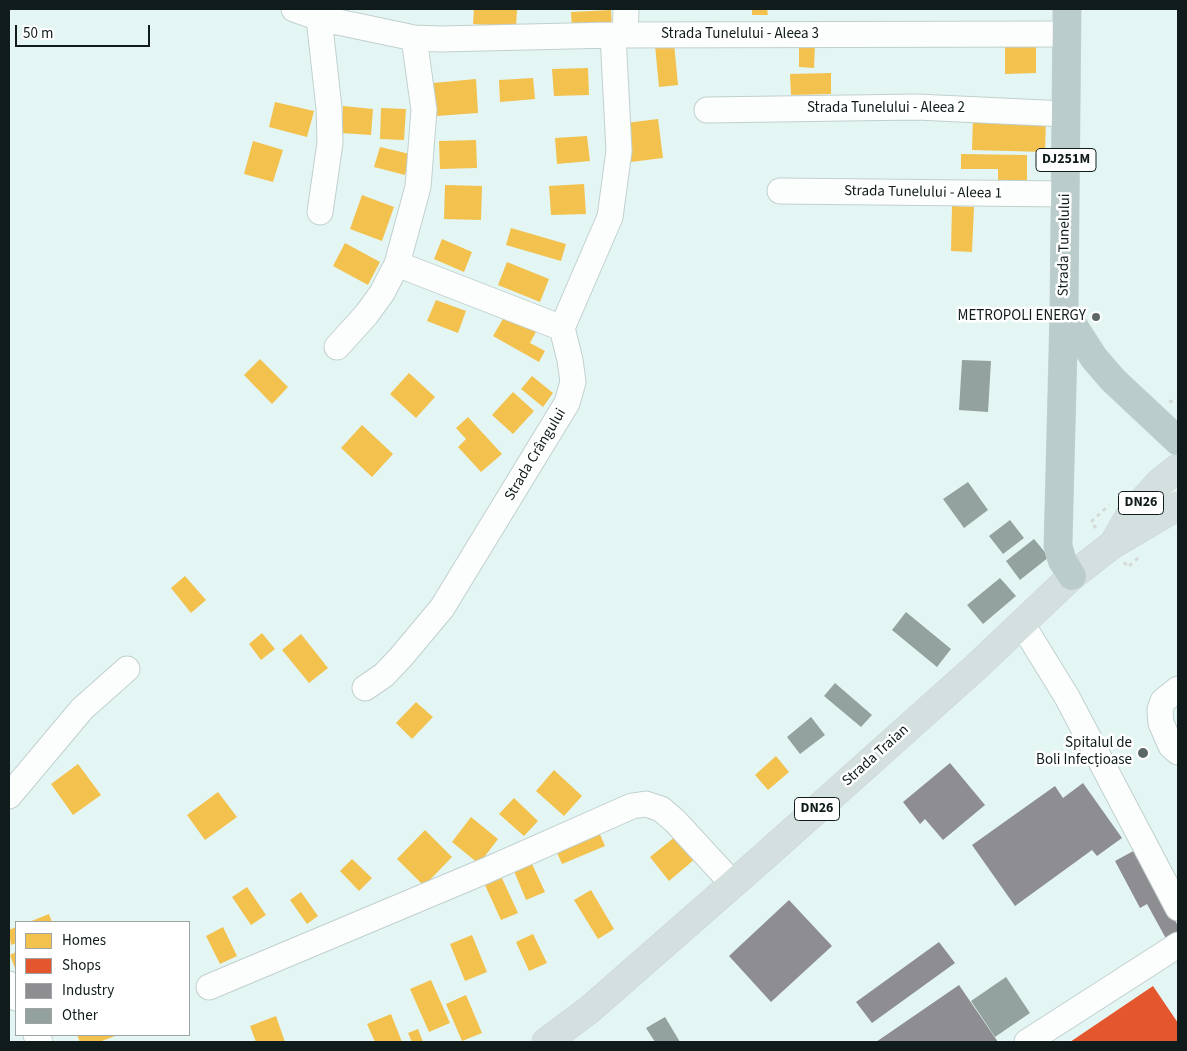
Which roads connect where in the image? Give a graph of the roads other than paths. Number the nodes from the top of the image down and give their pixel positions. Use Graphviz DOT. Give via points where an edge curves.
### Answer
graph roads {
  1 [pos="294,9"];
  2 [pos="626,9"];
  3 [pos="319,18"];
  4 [pos="1067,21"];
  5 [pos="619,35"];
  6 [pos="414,38"];
  7 [pos="707,110"];
  8 [pos="1066,114"];
  9 [pos="780,191"];
  10 [pos="1065,194"];
  11 [pos="320,212"];
  12 [pos="397,264"];
  13 [pos="1064,311"];
  14 [pos="562,328"];
  15 [pos="337,347"];
  16 [pos="1168,414"];
  17 [pos="1178,441"];
  18 [pos="1178,468"];
  19 [pos="1178,506"];
  20 [pos="1112,545"];
  21 [pos="1072,576"];
  22 [pos="1022,624"];
  23 [pos="128,669"];
  24 [pos="365,688"];
  25 [pos="1178,689"];
  26 [pos="1178,752"];
  27 [pos="9,796"];
  28 [pos="733,884"];
  29 [pos="1178,908"];
  30 [pos="1178,945"];
  31 [pos="9,984"];
  32 [pos="208,987"];
  33 [pos="15,996"];
  34 [pos="554,1040"];
  35 [pos="1027,1042"];
  1 -- 3 [label="street, Strada Tunelului - Aleea 3"];
  2 -- 5 [label="street"];
  3 -- 6 [label="street, Strada Tunelului - Aleea 3"];
  3 -- 11 [label="street" via="330,143"];
  4 -- 5 [label="street, Strada Tunelului - Aleea 3"];
  4 -- 8 [label="highway, Strada Tunelului / DJ251M"];
  5 -- 6 [label="street, Strada Tunelului - Aleea 3"];
  5 -- 14 [label="street" via="620,151 610,217"];
  6 -- 12 [label="street" via="424,110 422,157 418,187"];
  7 -- 8 [label="street, Strada Tunelului - Aleea 2" via="917,107"];
  8 -- 10 [label="highway, Strada Tunelului / DJ251M"];
  9 -- 10 [label="street, Strada Tunelului - Aleea 1"];
  10 -- 13 [label="highway, Strada Tunelului / DJ251M"];
  12 -- 14 [label="street"];
  12 -- 15 [label="street" via="382,293"];
  13 -- 16 [label="highway, Strada Tunelului" via="1094,358 1113,380"];
  13 -- 21 [label="highway, DJ251M" via="1058,546"];
  14 -- 24 [label="street, Strada Crângului" via="572,382 568,403 442,608 384,675"];
  16 -- 17 [label="highway, Strada Tunelului"];
  18 -- 20 [label="main road, Strada Traian / DN26" via="1130,516"];
  19 -- 20 [label="main road, Strada Traian / DN26"];
  20 -- 21 [label="main road, Strada Traian / DN26"];
  21 -- 22 [label="main road, Strada Traian / DN26"];
  22 -- 28 [label="main road, Strada Traian / DN26"];
  22 -- 29 [label="street" via="1067,697"];
  23 -- 27 [label="street" via="82,708"];
  25 -- 26 [label="street" via="1163,702 1160,710 1161,723 1171,746"];
  28 -- 32 [label="street" via="661,809 646,804 632,806"];
  28 -- 34 [label="main road, Strada Traian / DN26"];
  30 -- 35 [label="street"];
  31 -- 33 [label="street"];
}
